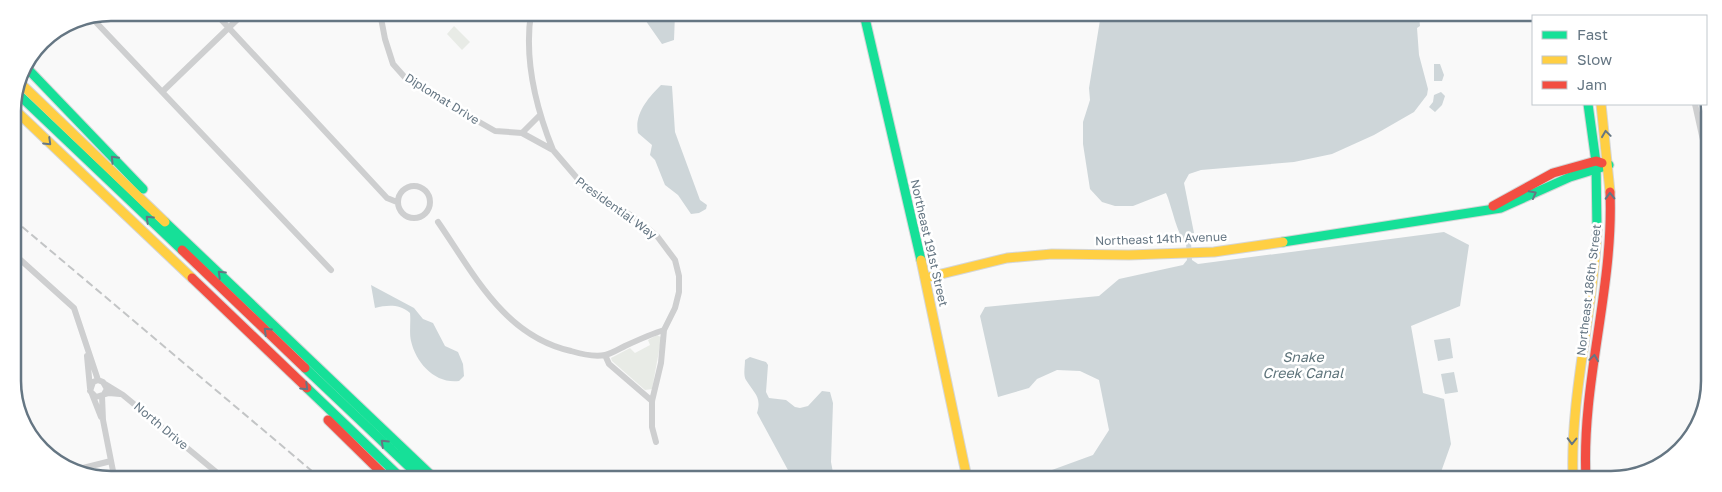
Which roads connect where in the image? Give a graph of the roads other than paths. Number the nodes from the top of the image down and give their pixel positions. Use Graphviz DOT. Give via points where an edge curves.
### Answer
graph roads {
  1 [pos="223,21"];
  2 [pos="237,21"];
  3 [pos="382,21"];
  4 [pos="530,21"];
  5 [pos="866,21"];
  6 [pos="97,22"];
  7 [pos="230,28"];
  8 [pos="30,72"];
  9 [pos="24,88"];
  10 [pos="162,92"];
  11 [pos="22,98"];
  12 [pos="1588,105"];
  13 [pos="1601,105"];
  14 [pos="1695,105"];
  15 [pos="21,116"];
  16 [pos="539,116"];
  17 [pos="21,128"];
  18 [pos="1701,131"];
  19 [pos="522,133"];
  20 [pos="552,150"];
  21 [pos="1596,161"];
  22 [pos="1609,165"];
  23 [pos="1596,170"];
  24 [pos="397,202"];
  25 [pos="1488,210"];
  26 [pos="438,222"];
  27 [pos="180,236"];
  28 [pos="21,260"];
  29 [pos="330,270"];
  30 [pos="925,278"];
  31 [pos="664,330"];
  32 [pos="87,350"];
  33 [pos="606,355"];
  34 [pos="98,380"];
  35 [pos="105,384"];
  36 [pos="91,390"];
  37 [pos="103,395"];
  38 [pos="123,395"];
  39 [pos="652,401"];
  40 [pos="1574,409"];
  41 [pos="1587,410"];
  42 [pos="103,420"];
  43 [pos="656,442"];
  44 [pos="111,462"];
  45 [pos="86,467"];
  46 [pos="113,471"];
  47 [pos="215,471"];
  48 [pos="380,471"];
  49 [pos="394,471"];
  50 [pos="414,471"];
  51 [pos="427,471"];
  52 [pos="966,471"];
  53 [pos="1573,471"];
  54 [pos="1586,471"];
  1 -- 7 [label="street"];
  2 -- 7 [label="street"];
  3 -- 19 [label="street, Diplomat Drive" via="393,64 409,82 495,130"];
  4 -- 16 [label="street, Presidential Way" via="529,45"];
  5 -- 30 [label="main road, Northeast 191st Street"];
  6 -- 10 [label="street"];
  7 -- 10 [label="street"];
  7 -- 24 [label="street" via="387,198"];
  27 -- 8 [label="main road, one-way" via="162,208"];
  9 -- 27 [label="main road"];
  10 -- 29 [label="street"];
  50 -- 11 [label="main road, one-way"];
  12 -- 21 [label="main road, Northeast 186th Street"];
  22 -- 13 [label="main road, Northeast 186th Street, one-way"];
  14 -- 18 [label="street"];
  15 -- 49 [label="main road, one-way"];
  16 -- 19 [label="street"];
  16 -- 20 [label="street, Presidential Way"];
  17 -- 48 [label="main road"];
  19 -- 20 [label="street, Presidential Way"];
  20 -- 31 [label="street, Presidential Way" via="582,185 635,218 667,247 675,260 679,292"];
  21 -- 22 [label="main road"];
  21 -- 23 [label="main road, Northeast 186th Street"];
  21 -- 25 [label="main road, Northeast 14th Avenue" via="1553,173"];
  22 -- 23 [label="main road, Northeast 14th Avenue"];
  41 -- 22 [label="main road, Northeast 186th Street, one-way" via="1609,251"];
  25 -- 23 [label="main road, Northeast 14th Avenue, one-way" via="1518,202 1553,184"];
  23 -- 40 [label="main road, Northeast 186th Street" via="1595,258"];
  24 -- 24 [label="street" via="402,190 411,186 421,187 430,205 424,215 413,218 403,214"];
  25 -- 30 [label="main road, Northeast 14th Avenue" via="1317,238 1198,252 1052,254 971,265"];
  26 -- 33 [label="street" via="504,315 561,349 584,355"];
  51 -- 27 [label="main road, one-way"];
  28 -- 32 [label="street" via="74,308"];
  30 -- 52 [label="main road, Northeast 191st Street"];
  31 -- 33 [label="street"];
  31 -- 39 [label="street, Presidential Way" via="661,363"];
  32 -- 34 [label="street"];
  32 -- 36 [label="street"];
  33 -- 39 [label="street" via="609,364"];
  34 -- 35 [label="street"];
  34 -- 36 [label="street" via="93,382"];
  35 -- 37 [label="street"];
  35 -- 38 [label="street, North Drive"];
  36 -- 37 [label="street" via="96,396"];
  36 -- 42 [label="street"];
  37 -- 38 [label="street, North Drive"];
  37 -- 42 [label="street"];
  38 -- 47 [label="street, North Drive"];
  39 -- 43 [label="street, Presidential Way" via="652,427"];
  40 -- 41 [label="main road"];
  40 -- 53 [label="main road, Northeast 186th Street, one-way"];
  41 -- 54 [label="main road, Northeast 186th Street"];
  42 -- 44 [label="street"];
  44 -- 45 [label="street"];
  44 -- 46 [label="street"];
}
